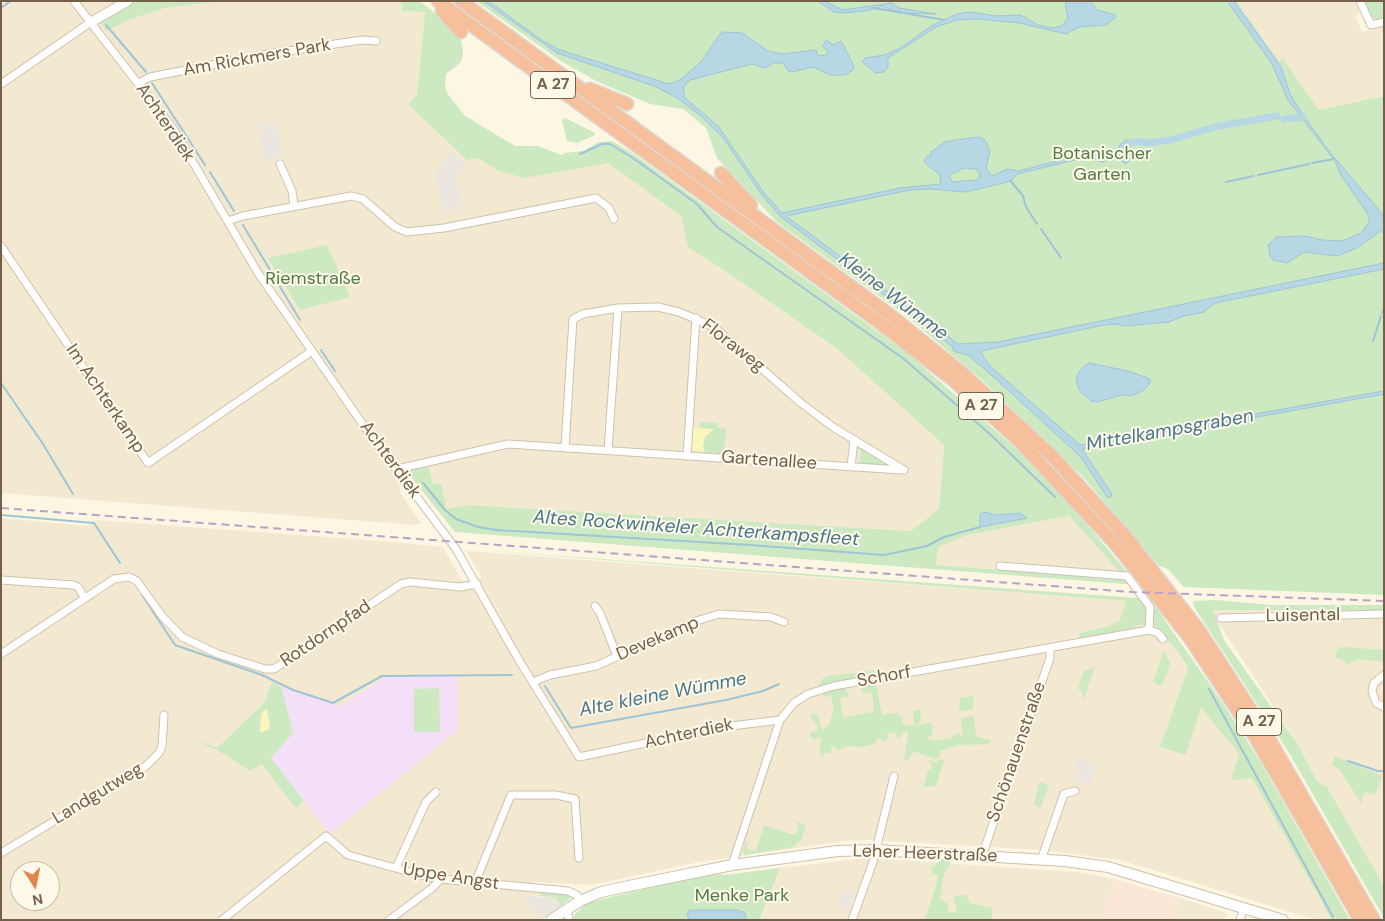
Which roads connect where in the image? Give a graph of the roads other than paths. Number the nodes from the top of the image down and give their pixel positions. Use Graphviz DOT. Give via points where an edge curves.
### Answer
graph roads {
  1 [pos="74,1"];
  2 [pos="128,1"];
  3 [pos="431,1"];
  4 [pos="438,1"];
  5 [pos="461,1"];
  6 [pos="1360,1"];
  7 [pos="91,22"];
  8 [pos="1384,22"];
  9 [pos="461,32"];
  10 [pos="376,41"];
  11 [pos="558,72"];
  12 [pos="138,83"];
  13 [pos="1,84"];
  14 [pos="627,104"];
  15 [pos="613,138"];
  16 [pos="280,164"];
  17 [pos="668,168"];
  18 [pos="721,173"];
  19 [pos="294,206"];
  20 [pos="614,219"];
  21 [pos="228,221"];
  22 [pos="1,246"];
  23 [pos="801,250"];
  24 [pos="618,308"];
  25 [pos="696,318"];
  26 [pos="312,350"];
  27 [pos="854,440"];
  28 [pos="565,448"];
  29 [pos="608,450"];
  30 [pos="687,456"];
  31 [pos="852,467"];
  32 [pos="397,469"];
  33 [pos="904,470"];
  34 [pos="1000,566"];
  35 [pos="1,580"];
  36 [pos="477,584"];
  37 [pos="84,597"];
  38 [pos="595,606"];
  39 [pos="1384,614"];
  40 [pos="1221,618"];
  41 [pos="784,622"];
  42 [pos="1149,630"];
  43 [pos="1163,639"];
  44 [pos="1050,648"];
  45 [pos="1,654"];
  46 [pos="617,656"];
  47 [pos="1384,675"];
  48 [pos="533,682"];
  49 [pos="1384,707"];
  50 [pos="164,715"];
  51 [pos="780,720"];
  52 [pos="894,776"];
  53 [pos="1075,791"];
  54 [pos="436,792"];
  55 [pos="875,850"];
  56 [pos="1,853"];
  57 [pos="982,856"];
  58 [pos="579,858"];
  59 [pos="1041,860"];
  60 [pos="732,865"];
  61 [pos="396,868"];
  62 [pos="441,879"];
  63 [pos="475,883"];
  64 [pos="580,900"];
  65 [pos="1244,908"];
  66 [pos="567,909"];
  67 [pos="222,920"];
  68 [pos="389,920"];
  69 [pos="551,920"];
  70 [pos="569,920"];
  71 [pos="852,920"];
  72 [pos="1240,920"];
  73 [pos="1283,920"];
  74 [pos="1360,920"];
  75 [pos="1374,920"];
  1 -- 7 [label="street, Achterdiek"];
  2 -- 7 [label="street"];
  3 -- 9 [label="highway"];
  4 -- 17 [label="highway, A 27"];
  5 -- 11 [label="highway, A 27"];
  6 -- 8 [label="street" via="1371,25"];
  7 -- 12 [label="street, Achterdiek"];
  7 -- 13 [label="street"];
  10 -- 12 [label="street, Am Rickmers Park" via="362,40 268,54 150,77"];
  11 -- 14 [label="highway" via="597,93"];
  11 -- 23 [label="highway, A 27"];
  12 -- 21 [label="street, Achterdiek" via="174,130"];
  15 -- 17 [label="highway"];
  16 -- 19 [label="street" via="292,191"];
  17 -- 74 [label="highway, A 27" via="924,357 1020,442 1070,493 1123,552 1194,645 1255,737"];
  18 -- 23 [label="highway" via="744,199"];
  19 -- 20 [label="street" via="356,196 395,227 408,232 596,198 609,208"];
  19 -- 21 [label="street"];
  21 -- 26 [label="street, Achterdiek" via="258,273"];
  22 -- 26 [label="street, Im Achterkamp" via="148,463"];
  23 -- 75 [label="highway, A 27" via="889,314 993,400 1053,457 1126,537 1199,630 1235,683"];
  24 -- 25 [label="street, Floraweg" via="658,307"];
  24 -- 28 [label="street, Floraweg" via="573,319"];
  24 -- 29 [label="street"];
  25 -- 27 [label="street, Floraweg" via="714,327 801,403"];
  25 -- 30 [label="street"];
  26 -- 32 [label="street, Achterdiek"];
  27 -- 31 [label="street"];
  27 -- 33 [label="street, Floraweg"];
  28 -- 29 [label="street, Gartenallee"];
  28 -- 32 [label="street, Gartenallee" via="508,444"];
  29 -- 30 [label="street, Gartenallee"];
  30 -- 31 [label="street, Gartenallee"];
  31 -- 33 [label="street, Gartenallee"];
  32 -- 36 [label="street, Achterdiek" via="456,549"];
  34 -- 42 [label="street" via="1126,576 1150,607"];
  35 -- 37 [label="street" via="73,585"];
  36 -- 37 [label="street, Rotdornpfad" via="460,587 401,584 274,669 218,654 182,637 137,581 129,577 114,579"];
  36 -- 48 [label="street, Achterdiek"];
  37 -- 45 [label="street"];
  38 -- 46 [label="street"];
  39 -- 40 [label="street, Luisental"];
  41 -- 46 [label="street, Devekamp" via="771,617 719,614 693,622"];
  42 -- 43 [label="street"];
  42 -- 44 [label="street, Schorf"];
  44 -- 51 [label="street, Schorf" via="818,689 794,703"];
  44 -- 57 [label="street, Schönauenstraße" via="1050,658"];
  46 -- 48 [label="street, Devekamp" via="596,666 550,675"];
  47 -- 49 [label="street" via="1374,683 1372,691 1375,702"];
  48 -- 51 [label="street, Achterdiek" via="579,756 723,726"];
  50 -- 56 [label="street, Landgutweg" via="162,746 159,754 146,766"];
  51 -- 60 [label="street, Schorf"];
  52 -- 55 [label="street"];
  53 -- 59 [label="street" via="1064,794"];
  54 -- 61 [label="street" via="426,802"];
  55 -- 57 [label="main road, Leher Heerstraße"];
  55 -- 60 [label="main road, Leher Heerstraße" via="838,851"];
  55 -- 71 [label="street"];
  57 -- 59 [label="main road, Leher Heerstraße"];
  58 -- 63 [label="street" via="575,798 512,794"];
  59 -- 65 [label="main road, Leher Heerstraße" via="1112,868"];
  60 -- 64 [label="main road, Leher Heerstraße" via="604,891"];
  61 -- 62 [label="street, Uppe Angst"];
  61 -- 67 [label="street, Uppe Angst" via="348,855 326,836"];
  62 -- 63 [label="street, Uppe Angst"];
  62 -- 68 [label="street"];
  63 -- 64 [label="street, Uppe Angst" via="568,891"];
  64 -- 66 [label="main road, Leher Heerstraße"];
  65 -- 72 [label="street"];
  65 -- 73 [label="main road, Leher Heerstraße"];
  66 -- 69 [label="main road, Leher Heerstraße"];
  66 -- 70 [label="street"];
}
